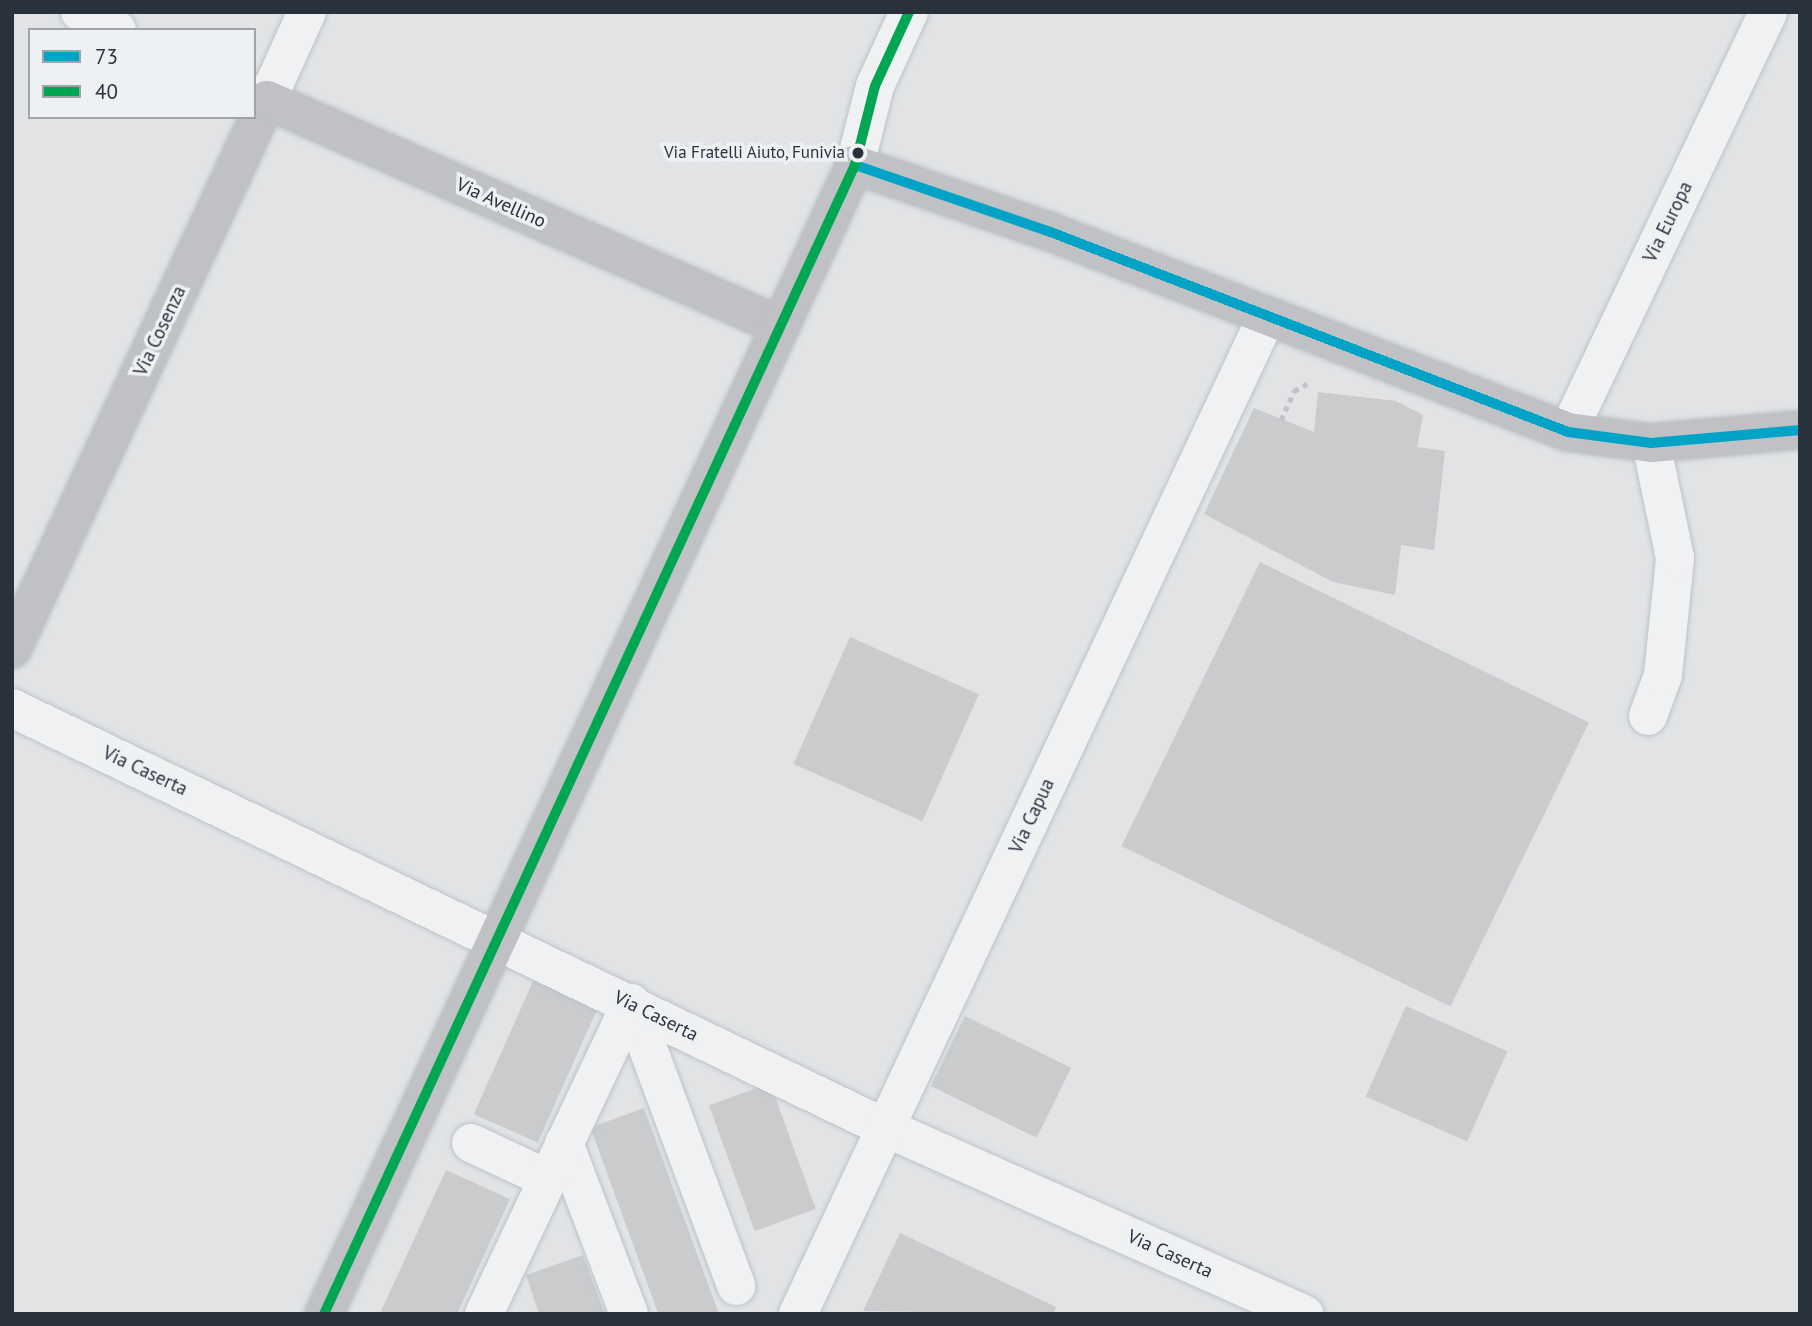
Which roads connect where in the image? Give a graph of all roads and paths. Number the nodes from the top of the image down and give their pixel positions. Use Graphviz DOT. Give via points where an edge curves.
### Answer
graph roads {
  1 [pos="80,12"];
  2 [pos="307,12"];
  3 [pos="909,12"];
  4 [pos="1768,12"];
  5 [pos="113,28"];
  6 [pos="260,97"];
  7 [pos="250,119"];
  8 [pos="855,164"];
  9 [pos="1266,318"];
  10 [pos="765,328"];
  11 [pos="1320,377"];
  12 [pos="1281,420"];
  13 [pos="1800,430"];
  14 [pos="1567,432"];
  15 [pos="1651,443"];
  16 [pos="12,649"];
  17 [pos="12,708"];
  18 [pos="1648,716"];
  19 [pos="497,939"];
  20 [pos="631,1003"];
  21 [pos="886,1128"];
  22 [pos="471,1143"];
  23 [pos="564,1143"];
  24 [pos="548,1179"];
  25 [pos="736,1286"];
  26 [pos="324,1314"];
  27 [pos="484,1314"];
  28 [pos="629,1314"];
  29 [pos="798,1314"];
  30 [pos="1304,1314"];
  1 -- 5 [label="street"];
  2 -- 6 [label="street, Via Cosenza"];
  3 -- 8 [label="street" via="869,107"];
  4 -- 14 [label="street, Via Europa"];
  6 -- 10 [label="main road, Via Avellino"];
  7 -- 16 [label="main road, Via Cosenza"];
  8 -- 9 [label="main road"];
  8 -- 10 [label="main road"];
  9 -- 14 [label="main road"];
  9 -- 21 [label="street, Via Capua"];
  10 -- 19 [label="main road"];
  11 -- 12 [label="path" via="1294,391"];
  13 -- 15 [label="main road"];
  14 -- 15 [label="main road"];
  15 -- 18 [label="street" via="1675,558 1663,675"];
  17 -- 19 [label="street, Via Caserta"];
  19 -- 20 [label="street, Via Caserta"];
  19 -- 26 [label="main road"];
  20 -- 21 [label="street, Via Caserta"];
  20 -- 23 [label="street"];
  20 -- 25 [label="street"];
  21 -- 29 [label="street, Via Capua"];
  21 -- 30 [label="street, Via Caserta"];
  22 -- 24 [label="street"];
  23 -- 24 [label="street"];
  23 -- 28 [label="street"];
  24 -- 27 [label="street"];
}
